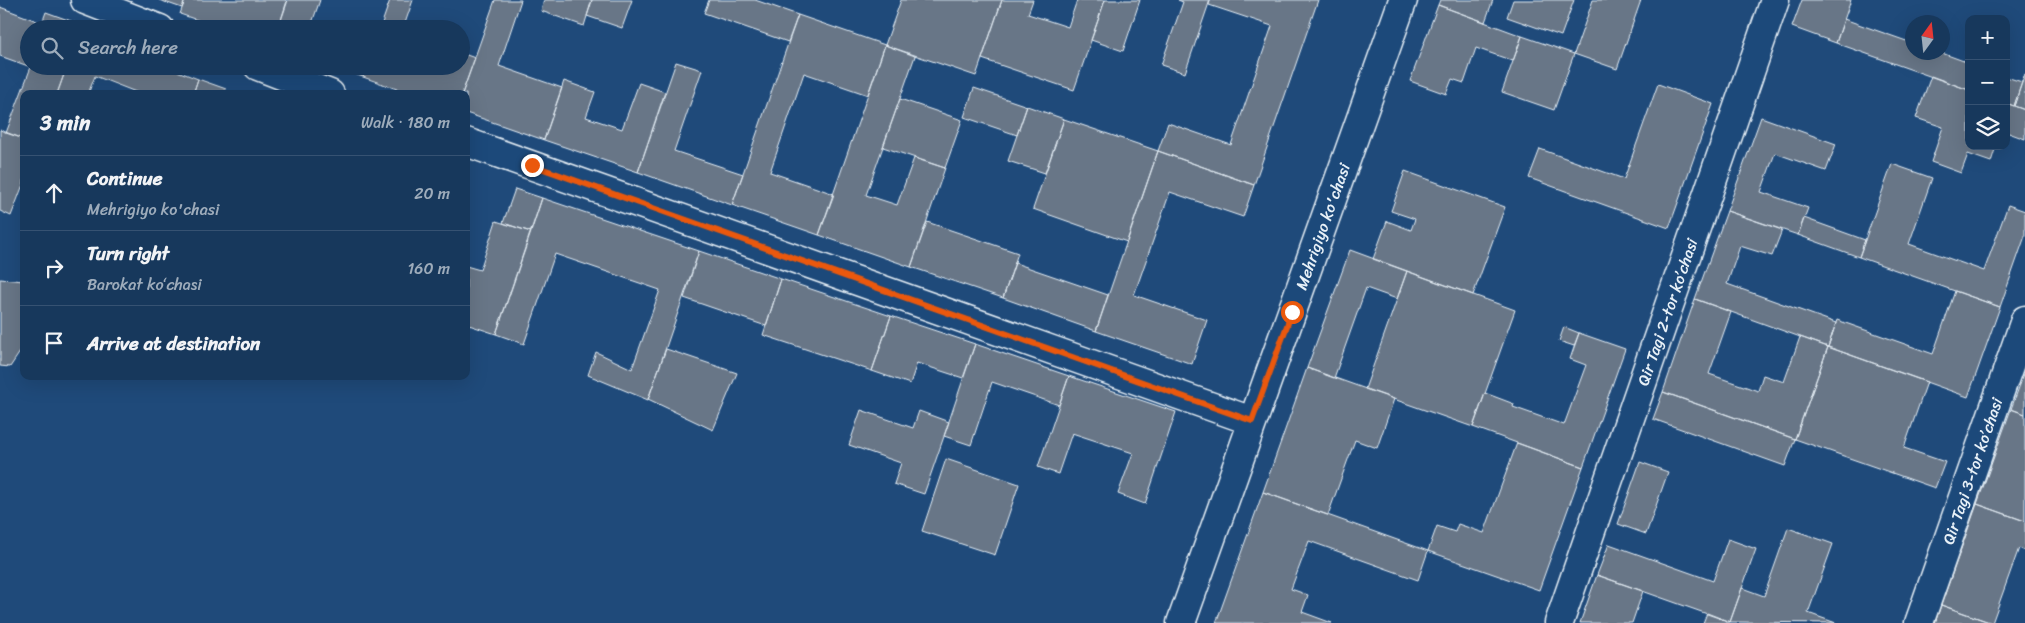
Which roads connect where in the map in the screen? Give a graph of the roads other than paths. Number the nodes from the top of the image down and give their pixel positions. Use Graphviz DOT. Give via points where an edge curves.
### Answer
graph roads {
  1 [pos="85,0"];
  2 [pos="1775,0"];
  3 [pos="1400,1"];
  4 [pos="137,20"];
  5 [pos="281,75"];
  6 [pos="320,90"];
  7 [pos="470,143"];
  8 [pos="2025,320"];
  9 [pos="1252,421"];
  10 [pos="1180,623"];
  11 [pos="1559,623"];
  12 [pos="1919,623"];
  1 -- 4 [label="street"];
  2 -- 11 [label="street, Qir Tagi 2-tor koʼchasi"];
  3 -- 9 [label="street, Mehrigiyo ko'chasi"];
  5 -- 6 [label="street"];
  7 -- 9 [label="street"];
  8 -- 12 [label="street, Qir Tagi 3-tor koʼchasi"];
  9 -- 10 [label="street, Mehrigiyo ko'chasi"];
}
